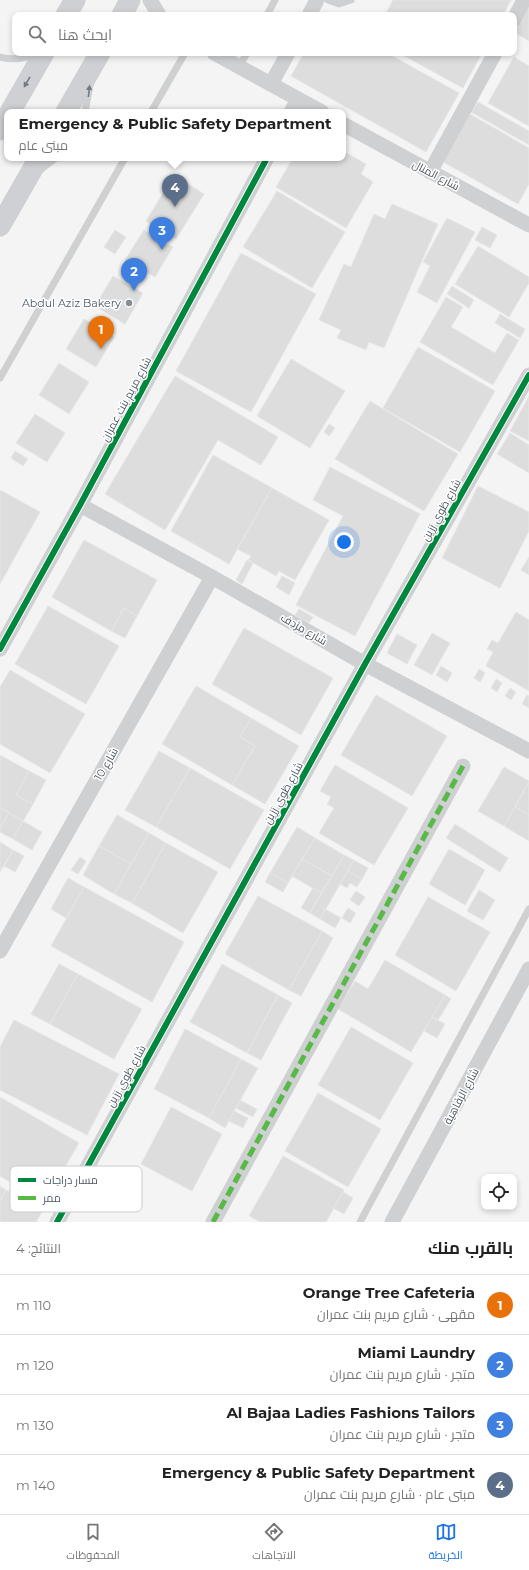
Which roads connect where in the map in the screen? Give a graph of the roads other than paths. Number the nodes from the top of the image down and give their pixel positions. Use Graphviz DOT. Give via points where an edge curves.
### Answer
graph roads {
  1 [pos="130,0"];
  2 [pos="150,0"];
  3 [pos="275,0"];
  4 [pos="317,0"];
  5 [pos="328,0"];
  6 [pos="350,0"];
  7 [pos="524,0"];
  8 [pos="124,12"];
  9 [pos="157,12"];
  10 [pos="269,12"];
  11 [pos="311,12"];
  12 [pos="517,13"];
  13 [pos="32,56"];
  14 [pos="42,56"];
  15 [pos="183,56"];
  16 [pos="220,56"];
  17 [pos="245,56"];
  18 [pos="286,56"];
  19 [pos="493,56"];
  20 [pos="0,57"];
  21 [pos="95,61"];
  22 [pos="239,66"];
  23 [pos="271,84"];
  24 [pos="295,106"];
  25 [pos="12,109"];
  26 [pos="68,109"];
  27 [pos="86,109"];
  28 [pos="153,109"];
  29 [pos="308,109"];
  30 [pos="346,126"];
  31 [pos="37,161"];
  32 [pos="52,161"];
  33 [pos="123,161"];
  34 [pos="265,161"];
  35 [pos="430,172"];
  36 [pos="27,179"];
  37 [pos="529,225"];
  38 [pos="0,226"];
  39 [pos="529,374"];
  40 [pos="0,378"];
  41 [pos="80,505"];
  42 [pos="212,577"];
  43 [pos="0,649"];
  44 [pos="365,664"];
  45 [pos="529,751"];
  46 [pos="462,766"];
  47 [pos="529,909"];
  48 [pos="0,951"];
  49 [pos="529,969"];
  50 [pos="88,1166"];
  51 [pos="63,1212"];
  52 [pos="57,1222"];
  53 [pos="213,1222"];
  54 [pos="360,1222"];
  55 [pos="392,1222"];
  1 -- 8 [label="main road"];
  2 -- 9 [label="street"];
  3 -- 10 [label="lane"];
  4 -- 11 [label="street"];
  5 -- 6 [label="lane" via="338,4"];
  7 -- 12 [label="street"];
  13 -- 20 [label="lane" via="20,60"];
  14 -- 25 [label="main road, one-way"];
  15 -- 28 [label="lane"];
  16 -- 22 [label="street"];
  17 -- 22 [label="lane"];
  18 -- 23 [label="street"];
  19 -- 35 [label="street"];
  21 -- 26 [label="main road"];
  27 -- 21 [label="lane, one-way"];
  22 -- 23 [label="street"];
  23 -- 24 [label="street"];
  24 -- 29 [label="street"];
  30 -- 35 [label="street, شارع المنال"];
  31 -- 36 [label="main road"];
  32 -- 36 [label="lane"];
  33 -- 40 [label="lane"];
  34 -- 41 [label="street, شارع مريم بنت عمران"];
  35 -- 37 [label="street, شارع المنال"];
  36 -- 38 [label="main road"];
  39 -- 44 [label="street, شارع طَوِي رَزِين"];
  41 -- 42 [label="street, شارع مِرْدِف"];
  41 -- 43 [label="street, شارع مريم بنت عمران"];
  42 -- 44 [label="street, شارع مِرْدِف"];
  42 -- 48 [label="street, شارع 10"];
  44 -- 45 [label="street, شارع مِرْدِف"];
  44 -- 50 [label="street, شارع طَوِي رَزِين"];
  46 -- 53 [label="street"];
  47 -- 54 [label="lane"];
  49 -- 55 [label="street, شارع الرَفَاهِية"];
  51 -- 52 [label="street, شارع طَوِي رَزِين"];
}
